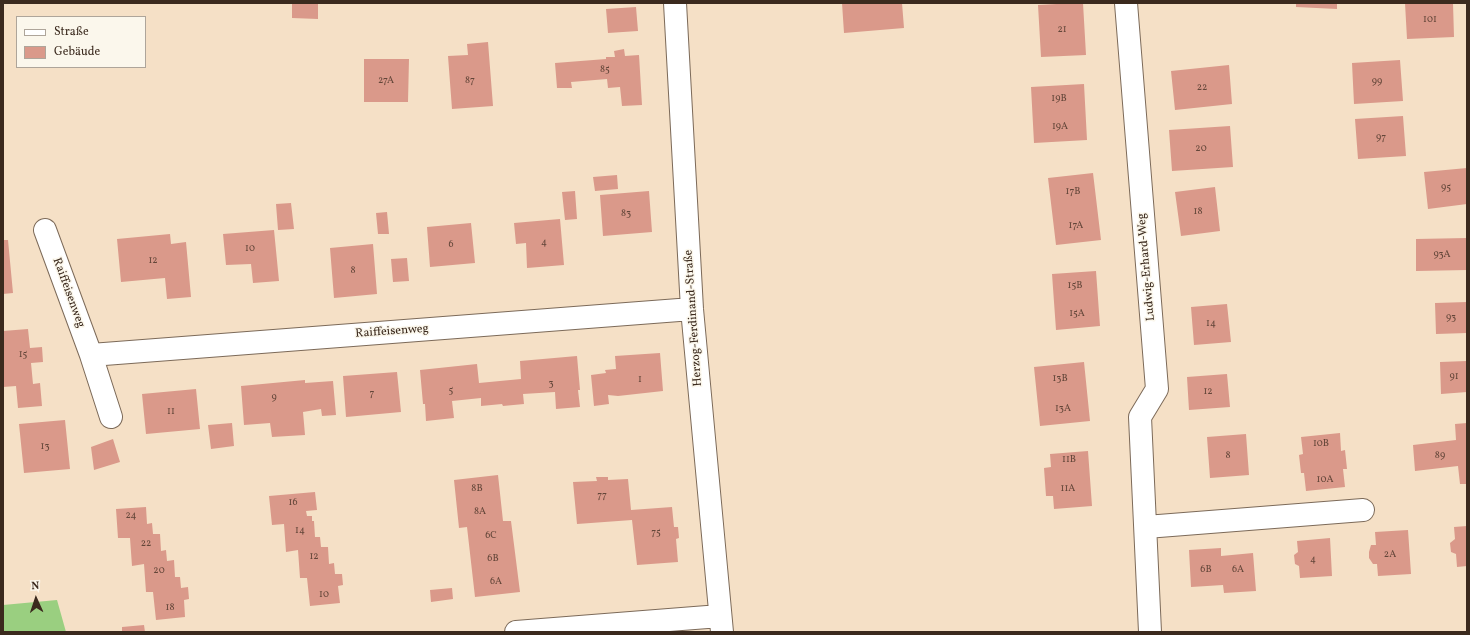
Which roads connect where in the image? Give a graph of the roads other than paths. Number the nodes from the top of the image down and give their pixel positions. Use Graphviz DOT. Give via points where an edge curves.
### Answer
graph roads {
  1 [pos="675,3"];
  2 [pos="1126,3"];
  3 [pos="45,230"];
  4 [pos="692,309"];
  5 [pos="91,355"];
  6 [pos="111,417"];
  7 [pos="1363,510"];
  8 [pos="1146,527"];
  9 [pos="721,624"];
  10 [pos="516,632"];
  11 [pos="1150,632"];
  1 -- 4 [label="street, Herzog-Ferdinand-Straße"];
  2 -- 8 [label="street, Ludwig-Erhard-Weg" via="1157,389 1140,417"];
  3 -- 5 [label="street, Raiffeisenweg"];
  4 -- 5 [label="street, Raiffeisenweg"];
  4 -- 9 [label="street, Herzog-Ferdinand-Straße"];
  5 -- 6 [label="street, Raiffeisenweg"];
  7 -- 8 [label="street"];
  8 -- 11 [label="street, Ludwig-Erhard-Weg"];
  9 -- 10 [label="street"];
}
